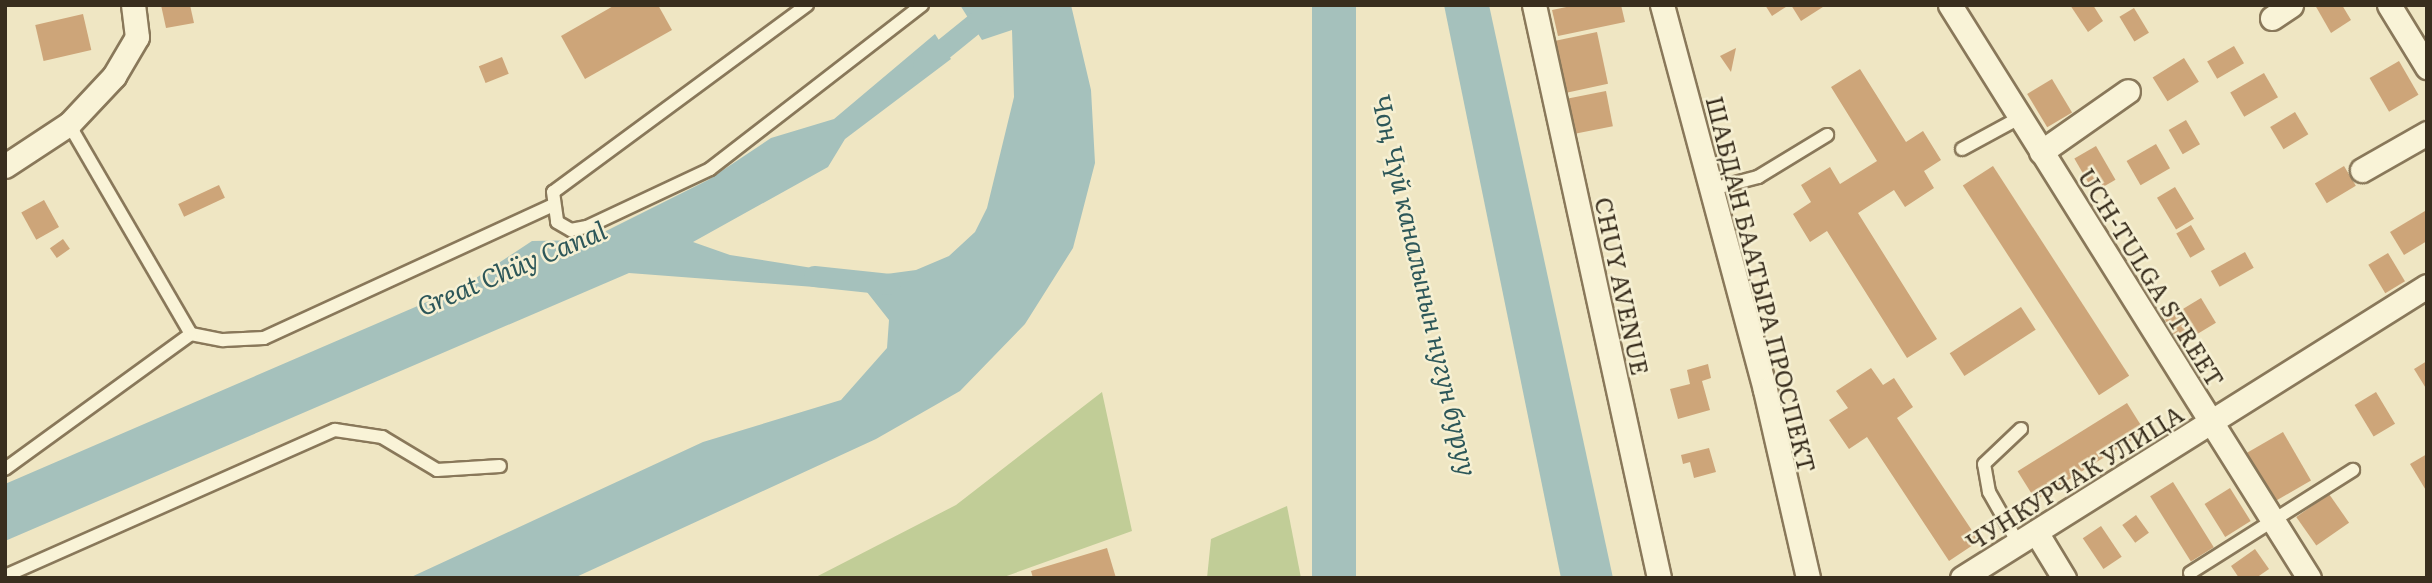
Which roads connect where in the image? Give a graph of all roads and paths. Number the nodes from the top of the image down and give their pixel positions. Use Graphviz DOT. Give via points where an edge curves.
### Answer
graph roads {
  1 [pos="133,5"];
  2 [pos="807,5"];
  3 [pos="922,5"];
  4 [pos="1534,5"];
  5 [pos="1662,5"];
  6 [pos="1950,5"];
  7 [pos="2389,5"];
  8 [pos="2427,67"];
  9 [pos="2128,91"];
  10 [pos="2019,118"];
  11 [pos="69,124"];
  12 [pos="2427,133"];
  13 [pos="1827,135"];
  14 [pos="1962,149"];
  15 [pos="2041,152"];
  16 [pos="5,166"];
  17 [pos="2362,170"];
  18 [pos="1712,189"];
  19 [pos="551,206"];
  20 [pos="2427,286"];
  21 [pos="191,334"];
  22 [pos="2212,421"];
  23 [pos="2021,429"];
  24 [pos="500,466"];
  25 [pos="5,469"];
  26 [pos="2353,470"];
  27 [pos="2273,519"];
  28 [pos="2027,538"];
  29 [pos="2190,573"];
  30 [pos="5,576"];
  31 [pos="1659,578"];
  32 [pos="1808,578"];
  33 [pos="1962,578"];
  34 [pos="2064,578"];
  35 [pos="2309,578"];
  1 -- 11 [label="street" via="137,37 114,76"];
  2 -- 19 [label="lane" via="553,192"];
  3 -- 19 [label="lane" via="710,169 587,227 571,230 557,222"];
  4 -- 31 [label="street, CHUY AVENUE"];
  5 -- 18 [label="street, ШАБДАН БААТЫРА ПРОСПЕКТ"];
  6 -- 10 [label="street, UCH-TULGA STREET"];
  7 -- 8 [label="street"];
  9 -- 15 [label="street"];
  10 -- 14 [label="lane"];
  10 -- 15 [label="street, UCH-TULGA STREET"];
  11 -- 16 [label="street"];
  11 -- 21 [label="lane"];
  12 -- 17 [label="street"];
  13 -- 18 [label="lane" via="1758,177"];
  15 -- 22 [label="street, UCH-TULGA STREET"];
  18 -- 32 [label="street, ШАБДАН БААТЫРА ПРОСПЕКТ"];
  19 -- 21 [label="lane" via="264,338 223,340"];
  20 -- 22 [label="street, ЧУНКУРЧАК УЛИЦА"];
  21 -- 25 [label="lane"];
  22 -- 27 [label="street, UCH-TULGA STREET"];
  22 -- 28 [label="street, ЧУНКУРЧАК УЛИЦА"];
  23 -- 28 [label="lane" via="1984,464 1989,492"];
  24 -- 30 [label="lane" via="438,470 382,437 335,430"];
  26 -- 27 [label="lane"];
  27 -- 29 [label="lane"];
  27 -- 35 [label="street, UCH-TULGA STREET"];
  28 -- 33 [label="street, ЧУНКУРЧАК УЛИЦА"];
  28 -- 34 [label="street"];
}
